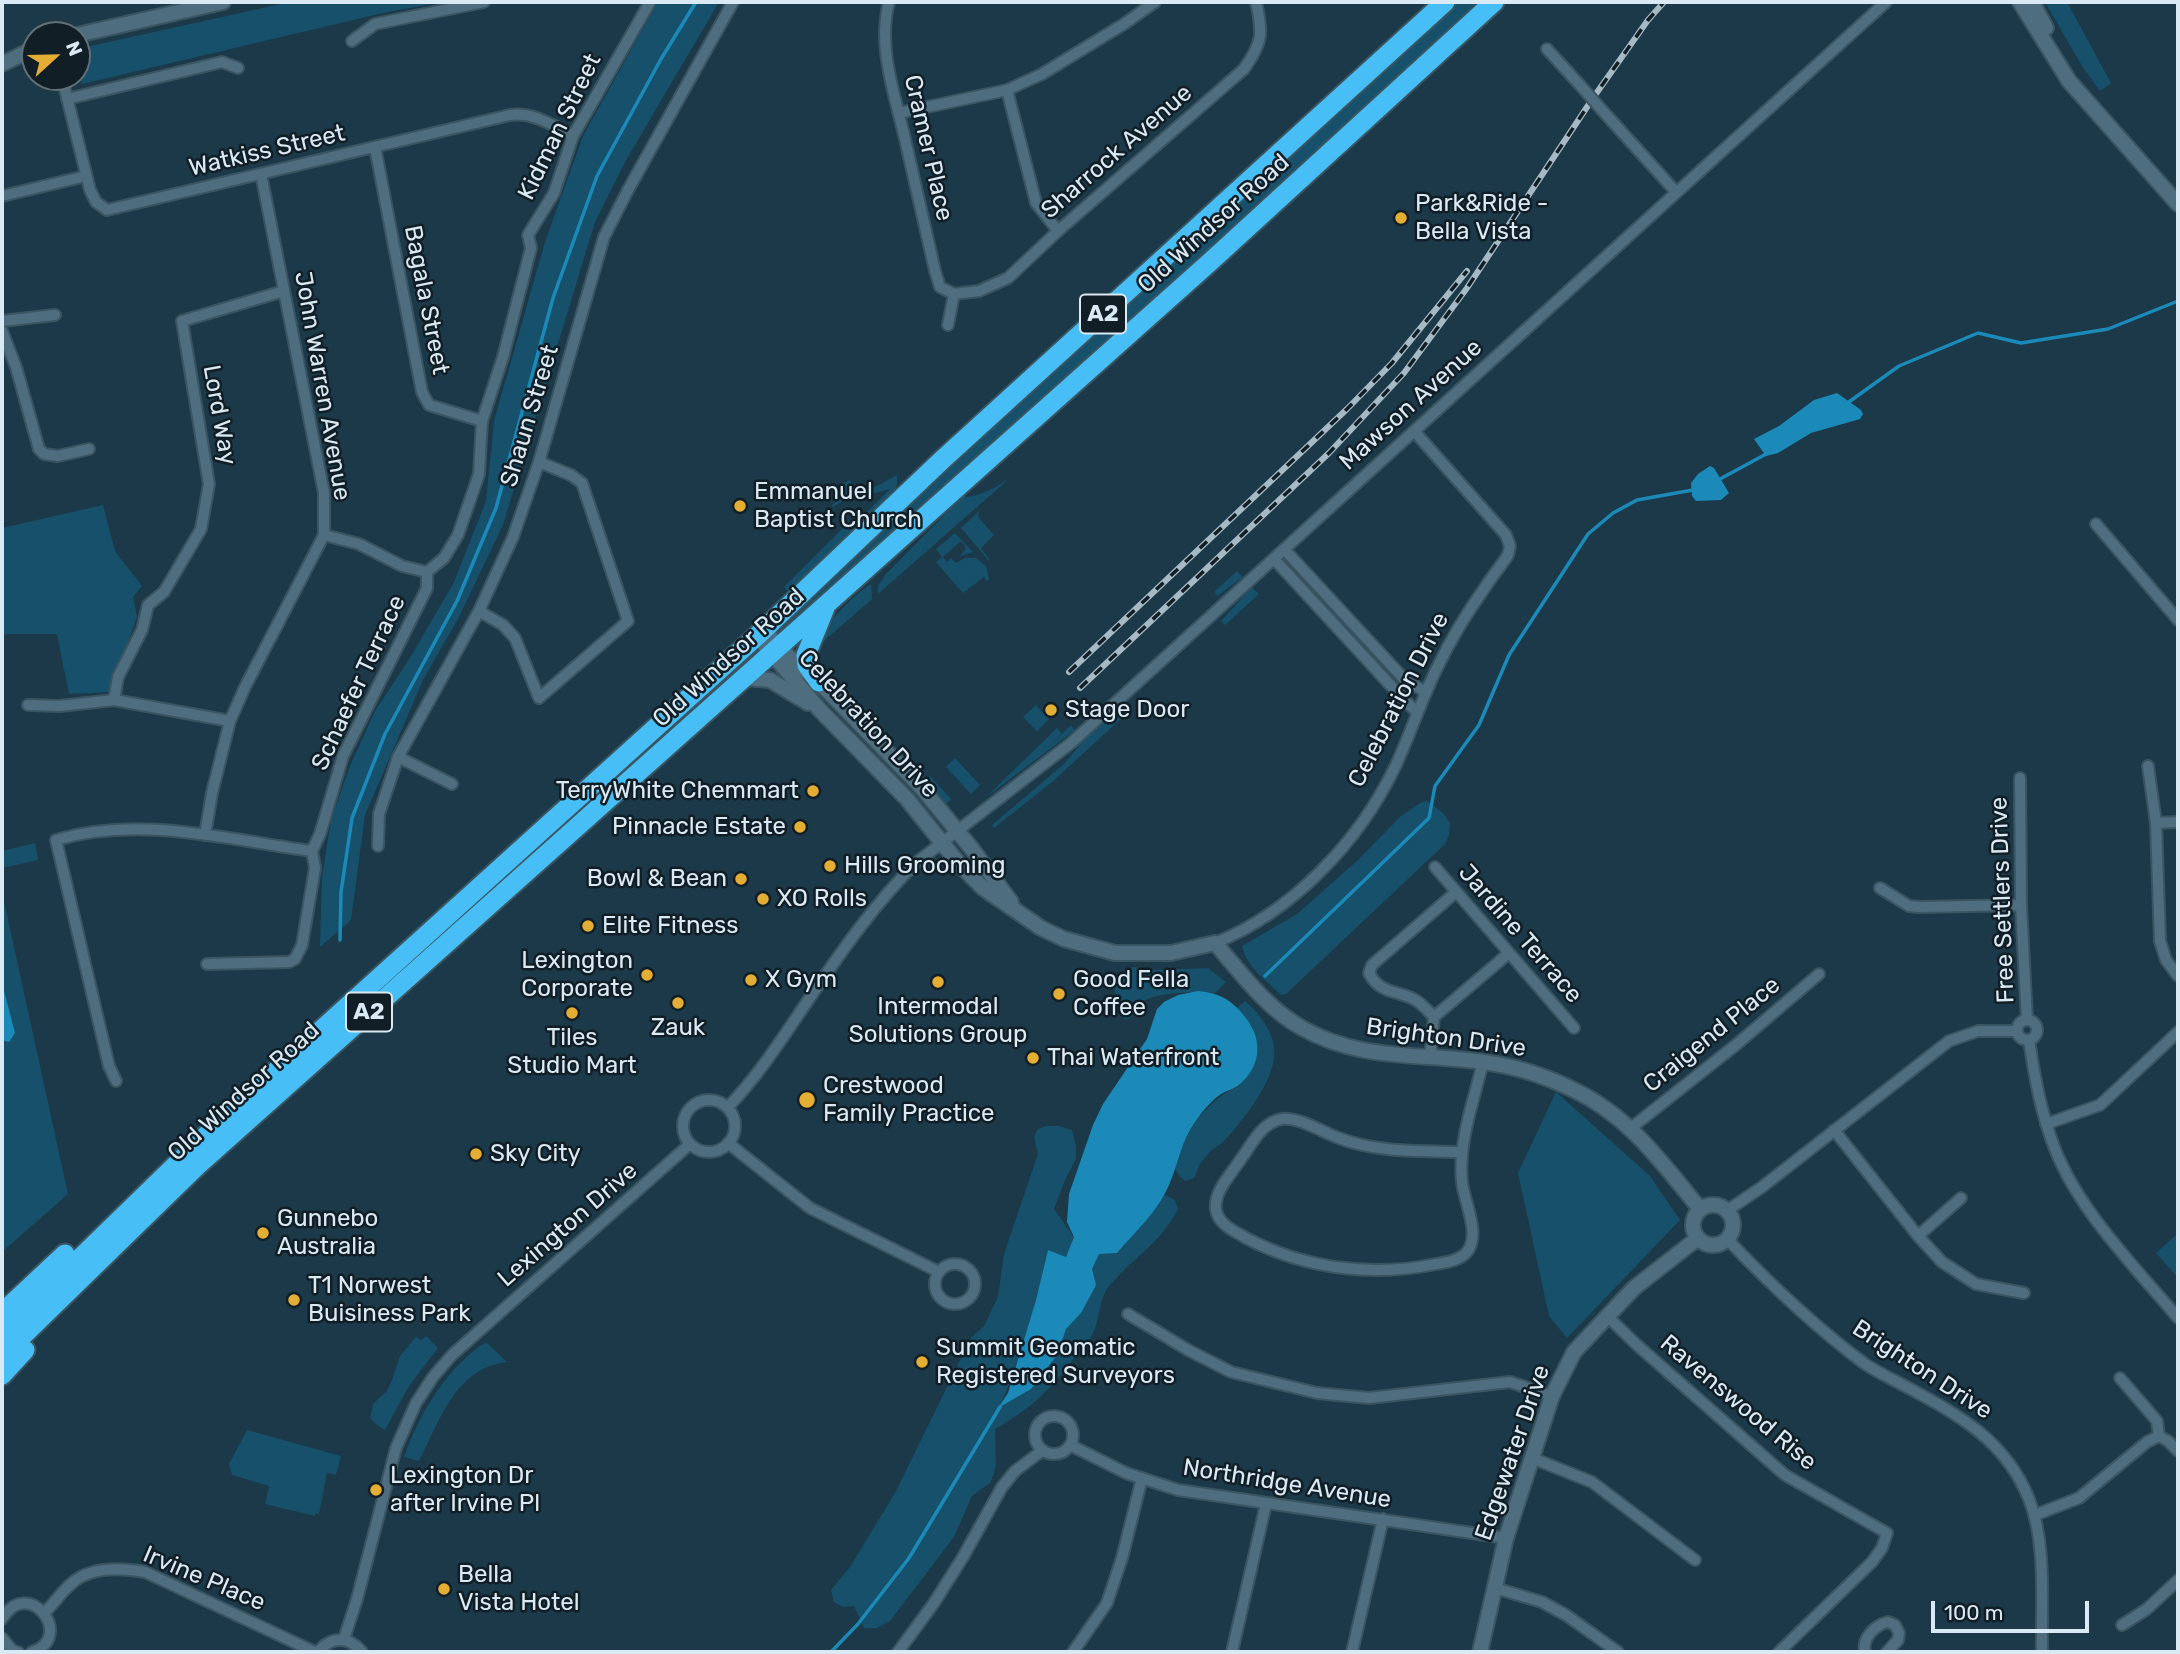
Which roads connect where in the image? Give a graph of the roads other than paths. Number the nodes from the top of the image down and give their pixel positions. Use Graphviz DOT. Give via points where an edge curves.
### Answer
graph roads {
  1 [pos="223,2"];
  2 [pos="484,2"];
  3 [pos="650,2"];
  4 [pos="733,2"];
  5 [pos="889,2"];
  6 [pos="1155,2"];
  7 [pos="1256,2"];
  8 [pos="1445,2"];
  9 [pos="1494,2"];
  10 [pos="1886,2"];
  11 [pos="2021,2"];
  12 [pos="2032,2"];
  13 [pos="91,32"];
  14 [pos="352,41"];
  15 [pos="1547,49"];
  16 [pos="21,55"];
  17 [pos="2,64"];
  18 [pos="238,68"];
  19 [pos="1007,90"];
  20 [pos="65,91"];
  21 [pos="67,99"];
  22 [pos="2093,107"];
  23 [pos="899,113"];
  24 [pos="573,136"];
  25 [pos="375,147"];
  26 [pos="261,174"];
  27 [pos="86,176"];
  28 [pos="1676,192"];
  29 [pos="2,196"];
  30 [pos="2178,204"];
  31 [pos="1058,232"];
  32 [pos="284,291"];
  33 [pos="954,294"];
  34 [pos="55,315"];
  35 [pos="2,321"];
  36 [pos="948,325"];
  37 [pos="2,331"];
  38 [pos="482,421"];
  39 [pos="1414,431"];
  40 [pos="89,449"];
  41 [pos="539,462"];
  42 [pos="2096,524"];
  43 [pos="324,535"];
  44 [pos="1284,549"];
  45 [pos="1274,559"];
  46 [pos="427,572"];
  47 [pos="827,604"];
  48 [pos="479,611"];
  49 [pos="2178,620"];
  50 [pos="760,633"];
  51 [pos="775,650"];
  52 [pos="746,678"];
  53 [pos="820,682"];
  54 [pos="1426,692"];
  55 [pos="114,700"];
  56 [pos="28,705"];
  57 [pos="819,709"];
  58 [pos="1417,712"];
  59 [pos="230,721"];
  60 [pos="398,757"];
  61 [pos="2148,766"];
  62 [pos="2020,778"];
  63 [pos="452,785"];
  64 [pos="2156,822"];
  65 [pos="2178,822"];
  66 [pos="959,832"];
  67 [pos="205,835"];
  68 [pos="942,843"];
  69 [pos="378,846"];
  70 [pos="312,850"];
  71 [pos="1435,867"];
  72 [pos="1880,888"];
  73 [pos="1456,891"];
  74 [pos="2021,905"];
  75 [pos="1020,914"];
  76 [pos="1215,943"];
  77 [pos="1509,953"];
  78 [pos="207,964"];
  79 [pos="1819,974"];
  80 [pos="2178,976"];
  81 [pos="1434,1017"];
  82 [pos="2027,1020"];
  83 [pos="1574,1028"];
  84 [pos="2016,1031"];
  85 [pos="2178,1032"];
  86 [pos="2029,1040"];
  87 [pos="1430,1058"];
  88 [pos="1483,1062"];
  89 [pos="116,1081"];
  90 [pos="728,1107"];
  91 [pos="2046,1124"];
  92 [pos="1631,1128"];
  93 [pos="1834,1130"];
  94 [pos="728,1143"];
  95 [pos="690,1144"];
  96 [pos="1462,1152"];
  97 [pos="159,1192"];
  98 [pos="1961,1198"];
  99 [pos="1700,1209"];
  100 [pos="1728,1210"];
  101 [pos="1918,1236"];
  102 [pos="1698,1238"];
  103 [pos="1728,1240"];
  104 [pos="939,1272"];
  105 [pos="2024,1293"];
  106 [pos="2,1314"];
  107 [pos="1128,1314"];
  108 [pos="1606,1315"];
  109 [pos="2178,1318"];
  110 [pos="2,1334"];
  111 [pos="2,1356"];
  112 [pos="2,1375"];
  113 [pos="2120,1378"];
  114 [pos="1552,1396"];
  115 [pos="2160,1436"];
  116 [pos="1070,1445"];
  117 [pos="1043,1450"];
  118 [pos="2178,1451"];
  119 [pos="1532,1458"];
  120 [pos="1142,1478"];
  121 [pos="1266,1504"];
  122 [pos="2035,1515"];
  123 [pos="1383,1519"];
  124 [pos="1506,1538"];
  125 [pos="1695,1560"];
  126 [pos="2178,1580"];
  127 [pos="1495,1588"];
  128 [pos="44,1612"];
  129 [pos="2,1619"];
  130 [pos="2122,1625"];
  131 [pos="2,1637"];
  132 [pos="344,1639"];
  133 [pos="901,1648"];
  134 [pos="18,1652"];
  135 [pos="32,1652"];
  136 [pos="317,1652"];
  137 [pos="362,1652"];
  138 [pos="916,1652"];
  139 [pos="1073,1652"];
  140 [pos="1232,1652"];
  141 [pos="1352,1652"];
  142 [pos="1480,1652"];
  143 [pos="1618,1652"];
  144 [pos="1779,1652"];
  145 [pos="1865,1652"];
  146 [pos="1887,1652"];
  147 [pos="2042,1652"];
  1 -- 13 [label="street"];
  2 -- 14 [label="street" via="375,24"];
  3 -- 24 [label="street, Kidman Street"];
  4 -- 41 [label="street, Shaun Street" via="604,237"];
  5 -- 23 [label="street, Cramer Place" via="884,47"];
  6 -- 19 [label="street" via="1042,74"];
  7 -- 31 [label="street, Sharrock Avenue" via="1262,26 1258,50 1244,69"];
  8 -- 50 [label="highway, Old Windsor Road / A2" via="942,460"];
  9 -- 47 [label="highway, Old Windsor Road / A2"];
  10 -- 28 [label="street, Mawson Avenue"];
  11 -- 22 [label="street" via="2069,81"];
  12 -- 22 [label="street"];
  15 -- 28 [label="street, bridge"];
  16 -- 17 [label="street"];
  18 -- 21 [label="street" via="222,62"];
  19 -- 23 [label="street"];
  19 -- 31 [label="street" via="1036,204"];
  20 -- 21 [label="street, Watkiss Street"];
  21 -- 27 [label="street, Watkiss Street"];
  22 -- 30 [label="street"];
  23 -- 33 [label="street, Cramer Place" via="935,271 940,287"];
  24 -- 25 [label="street, Watkiss Street" via="522,114"];
  24 -- 38 [label="street, Kidman Street" via="554,192 528,235 531,248"];
  25 -- 26 [label="street, Watkiss Street"];
  25 -- 38 [label="street, Bagala Street" via="422,392 429,405"];
  26 -- 27 [label="street, Watkiss Street" via="107,210 96,202"];
  26 -- 32 [label="street, John Warren Avenue"];
  27 -- 29 [label="street"];
  28 -- 39 [label="street, Mawson Avenue"];
  31 -- 33 [label="street, Sharrock Avenue" via="1008,278 979,291"];
  32 -- 43 [label="street, John Warren Avenue" via="324,493"];
  32 -- 55 [label="street, Lord Way" via="182,321 209,484 201,529 164,592 148,605 142,630 118,677"];
  33 -- 36 [label="street"];
  34 -- 35 [label="street"];
  37 -- 40 [label="street" via="39,449 58,456"];
  38 -- 46 [label="street" via="480,474 457,535 444,558"];
  39 -- 44 [label="street, Mawson Avenue"];
  39 -- 54 [label="street, Celebration Drive" via="1506,535 1510,546"];
  41 -- 48 [label="street, Shaun Street" via="513,537"];
  41 -- 48 [label="street" via="582,483 628,621 539,698 515,638"];
  42 -- 49 [label="street"];
  43 -- 46 [label="street"];
  43 -- 59 [label="street, John Warren Avenue"];
  44 -- 45 [label="street, Mawson Avenue"];
  44 -- 54 [label="street" via="1405,680"];
  45 -- 58 [label="street"];
  45 -- 66 [label="street, Mawson Avenue" via="1071,743"];
  46 -- 70 [label="street, Schaefer Terrace" via="427,588 343,756"];
  47 -- 51 [label="highway, Old Windsor Road / A2"];
  47 -- 53 [label="highway" via="806,654 807,665"];
  48 -- 60 [label="street, Shaun Street"];
  50 -- 51 [label="street"];
  50 -- 97 [label="highway, Old Windsor Road / A2" via="226,1116"];
  51 -- 52 [label="highway, Old Windsor Road / A2"];
  51 -- 53 [label="street, Celebration Drive"];
  51 -- 57 [label="street, Celebration Drive"];
  52 -- 57 [label="street" via="770,680"];
  52 -- 97 [label="highway, Old Windsor Road / A2"];
  53 -- 66 [label="street, Celebration Drive"];
  54 -- 58 [label="street, Celebration Drive"];
  55 -- 56 [label="street"];
  55 -- 59 [label="street"];
  57 -- 68 [label="street, Celebration Drive" via="901,793"];
  58 -- 76 [label="street, Celebration Drive" via="1382,790 1330,860 1264,919"];
  59 -- 67 [label="street, John Warren Avenue"];
  60 -- 63 [label="street"];
  60 -- 69 [label="street, Shaun Street" via="379,814"];
  61 -- 64 [label="street"];
  62 -- 74 [label="street, Free Settlers Drive"];
  64 -- 65 [label="street"];
  64 -- 80 [label="street" via="2160,941"];
  66 -- 68 [label="street"];
  66 -- 75 [label="street, Celebration Drive"];
  67 -- 70 [label="street"];
  67 -- 89 [label="street" via="121,829 56,840"];
  68 -- 75 [label="street, Celebration Drive" via="983,887"];
  68 -- 90 [label="street" via="880,901"];
  70 -- 78 [label="street" via="315,869 302,945 295,960"];
  71 -- 73 [label="street, Jardine Terrace"];
  72 -- 74 [label="street" via="1909,906"];
  73 -- 77 [label="street, Jardine Terrace"];
  73 -- 81 [label="street" via="1372,965 1369,974 1383,989 1417,1001"];
  74 -- 82 [label="street, Free Settlers Drive"];
  75 -- 76 [label="street, Celebration Drive" via="1064,939 1115,953 1171,953"];
  76 -- 87 [label="street, Brighton Drive" via="1270,1003 1302,1028 1345,1047"];
  77 -- 81 [label="street"];
  77 -- 83 [label="street, Jardine Terrace"];
  79 -- 92 [label="street, Craigend Place"];
  81 -- 87 [label="street"];
  82 -- 84 [label="street" via="2018,1024"];
  82 -- 86 [label="street" via="2037,1029"];
  84 -- 86 [label="street" via="2021,1039"];
  84 -- 93 [label="street" via="1978,1031 1949,1041"];
  85 -- 91 [label="street" via="2100,1105"];
  86 -- 91 [label="street"];
  87 -- 88 [label="street, Brighton Drive"];
  88 -- 92 [label="street, Brighton Drive" via="1556,1081"];
  88 -- 96 [label="street"];
  90 -- 94 [label="street" via="735,1128"];
  90 -- 95 [label="street" via="705,1100 690,1108 684,1132"];
  91 -- 109 [label="street" via="2086,1205"];
  92 -- 99 [label="street, Brighton Drive"];
  93 -- 100 [label="street"];
  93 -- 101 [label="street"];
  94 -- 95 [label="street" via="704,1152"];
  94 -- 104 [label="street" via="810,1208"];
  95 -- 132 [label="street, Lexington Drive" via="452,1355 433,1377 396,1448"];
  96 -- 96 [label="street" via="1372,1148 1280,1119 1257,1137 1222,1188 1216,1206 1223,1224 1249,1239 1328,1266 1399,1269 1451,1261 1471,1245"];
  97 -- 106 [label="highway" via="89,1231"];
  97 -- 110 [label="highway, Old Windsor Road / A2"];
  97 -- 111 [label="highway, Old Windsor Road / A2"];
  97 -- 112 [label="highway"];
  98 -- 101 [label="street"];
  99 -- 100 [label="street" via="1717,1205"];
  99 -- 102 [label="street" via="1693,1220"];
  100 -- 103 [label="street" via="1734,1225"];
  101 -- 105 [label="street" via="1942,1262 1976,1283"];
  102 -- 103 [label="street" via="1712,1245"];
  102 -- 108 [label="street, Edgewater Drive"];
  103 -- 122 [label="street, Brighton Drive" via="1798,1311 1868,1367 1982,1433 2014,1471"];
  107 -- 114 [label="street" via="1231,1371 1317,1393 1369,1398 1510,1382"];
  108 -- 114 [label="street, Edgewater Drive" via="1574,1352"];
  108 -- 144 [label="street, Ravenswood Rise" via="1785,1475 1887,1533 1872,1562"];
  113 -- 115 [label="street" via="2157,1421"];
  114 -- 119 [label="street, Edgewater Drive"];
  115 -- 118 [label="street"];
  115 -- 122 [label="street" via="2079,1498"];
  116 -- 117 [label="street" via="1058,1453"];
  116 -- 117 [label="street" via="1073,1432 1069,1424 1050,1416 1035,1431"];
  116 -- 120 [label="street, Northridge Avenue"];
  117 -- 133 [label="street" via="1002,1487 963,1557"];
  119 -- 124 [label="street, Edgewater Drive"];
  119 -- 125 [label="street" via="1592,1482"];
  120 -- 121 [label="street, Northridge Avenue" via="1178,1490"];
  120 -- 139 [label="street" via="1107,1604"];
  121 -- 123 [label="street, Northridge Avenue"];
  121 -- 140 [label="street"];
  122 -- 147 [label="street, Brighton Drive"];
  123 -- 124 [label="street, Northridge Avenue"];
  123 -- 141 [label="street"];
  124 -- 127 [label="street, Edgewater Drive"];
  126 -- 130 [label="street"];
  127 -- 142 [label="street, Edgewater Drive"];
  127 -- 143 [label="street" via="1542,1602"];
  128 -- 129 [label="street" via="33,1604 18,1604"];
  128 -- 135 [label="street" via="50,1632 42,1647"];
  128 -- 136 [label="street, Irvine Place" via="71,1583 120,1568 145,1572"];
  131 -- 134 [label="street"];
  132 -- 136 [label="street" via="327,1643"];
  132 -- 137 [label="street"];
  133 -- 138 [label="street"];
  145 -- 146 [label="street" via="1866,1639 1888,1622 1899,1633"];
}
